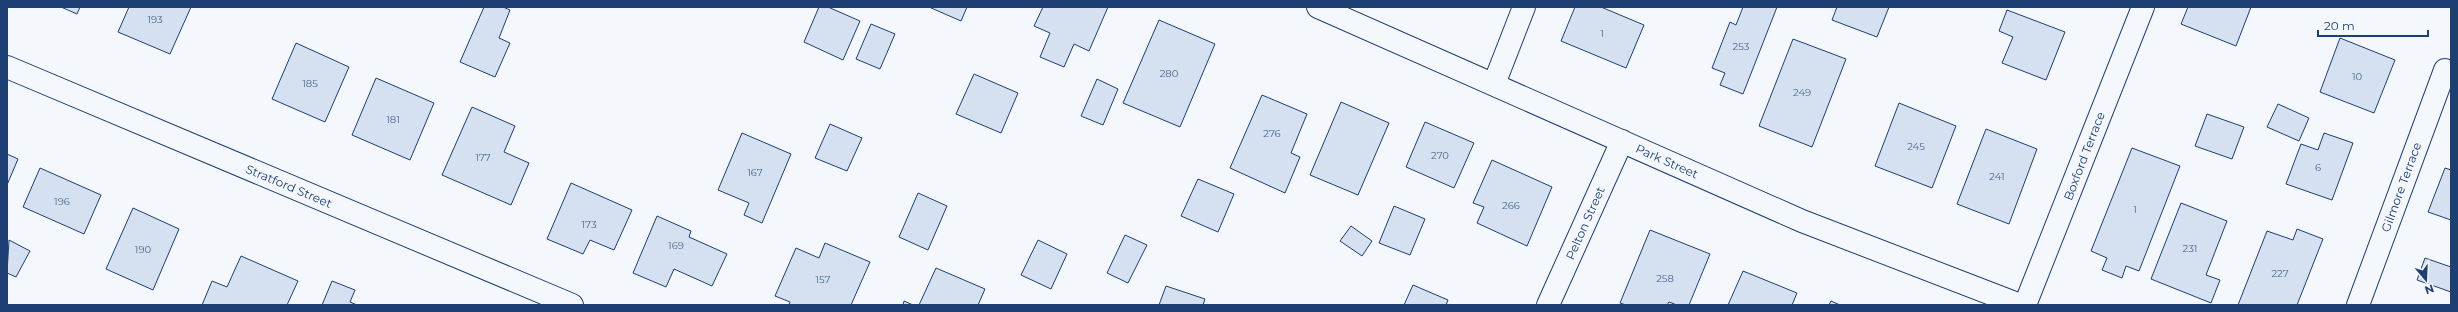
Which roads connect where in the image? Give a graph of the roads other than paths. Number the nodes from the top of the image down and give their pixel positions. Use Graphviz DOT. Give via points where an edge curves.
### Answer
graph roads {
  1 [pos="1318,7"];
  2 [pos="1524,7"];
  3 [pos="2143,7"];
  4 [pos="7,67"];
  5 [pos="2445,70"];
  6 [pos="1494,84"];
  7 [pos="1622,141"];
  8 [pos="572,305"];
  9 [pos="1548,305"];
  10 [pos="2020,305"];
  11 [pos="2025,305"];
  12 [pos="2358,305"];
  1 -- 6 [label="street, Park Street"];
  2 -- 6 [label="street"];
  3 -- 11 [label="street, Boxford Terrace"];
  4 -- 8 [label="street, Stratford Street"];
  5 -- 12 [label="street, Gilmore Terrace"];
  6 -- 7 [label="street, Park Street"];
  7 -- 9 [label="street, Pelton Street"];
  7 -- 10 [label="street, Park Street" via="1802,221"];
}
